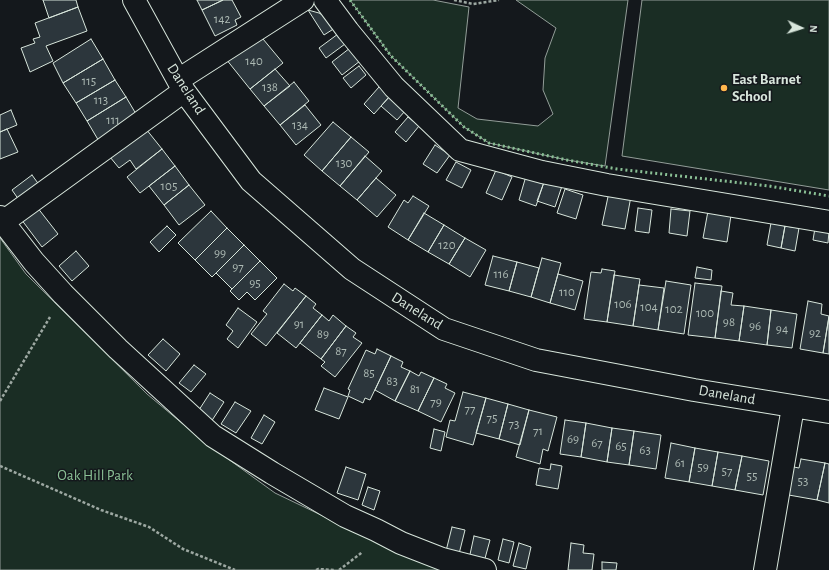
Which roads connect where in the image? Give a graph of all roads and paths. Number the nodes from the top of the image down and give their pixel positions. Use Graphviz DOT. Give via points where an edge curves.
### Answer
graph roads {
  1 [pos="134,0"];
  2 [pos="303,0"];
  3 [pos="325,0"];
  4 [pos="454,0"];
  5 [pos="499,0"];
  6 [pos="181,86"];
  7 [pos="2,220"];
  8 [pos="829,222"];
  9 [pos="63,294"];
  10 [pos="0,401"];
  11 [pos="793,406"];
  12 [pos="829,412"];
  13 [pos="0,466"];
  14 [pos="360,554"];
  15 [pos="235,570"];
  16 [pos="316,570"];
  17 [pos="334,570"];
  18 [pos="339,570"];
  19 [pos="485,570"];
  20 [pos="765,570"];
  1 -- 6 [label="street, Daneland"];
  2 -- 6 [label="street"];
  3 -- 8 [label="street" via="394,87 460,150 542,172 607,185"];
  4 -- 5 [label="path" via="473,4"];
  6 -- 7 [label="street"];
  6 -- 11 [label="street, Daneland" via="251,181 352,269 444,329 536,360"];
  7 -- 9 [label="street" via="34,262"];
  9 -- 10 [label="path"];
  9 -- 19 [label="street" via="213,436 345,516 442,559"];
  11 -- 12 [label="street, Daneland"];
  11 -- 20 [label="street"];
  13 -- 15 [label="path" via="101,510 149,527 183,549"];
  14 -- 18 [label="path"];
  16 -- 17 [label="path"];
}
